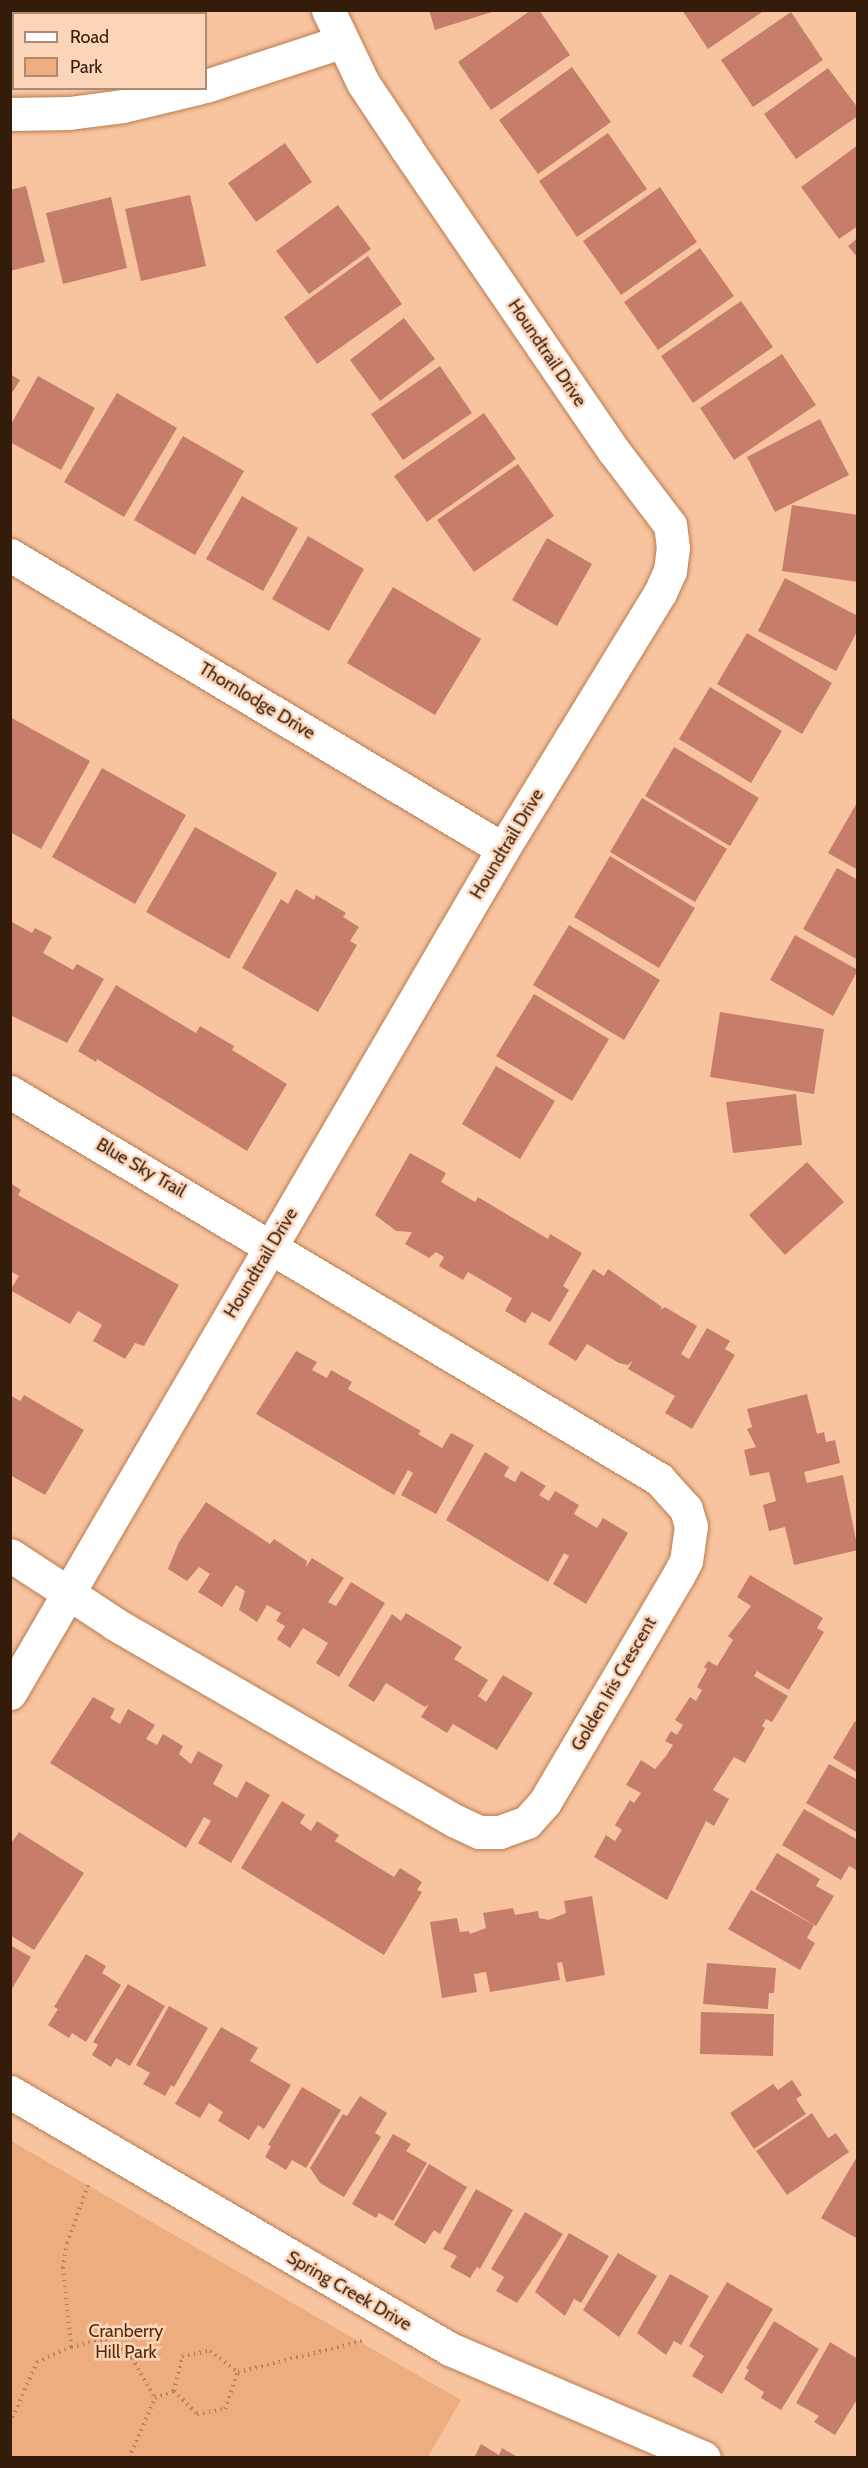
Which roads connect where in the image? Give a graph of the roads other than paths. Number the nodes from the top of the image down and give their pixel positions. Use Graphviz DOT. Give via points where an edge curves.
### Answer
graph roads {
  1 [pos="328,10"];
  2 [pos="341,42"];
  3 [pos="207,86"];
  4 [pos="188,90"];
  5 [pos="10,114"];
  6 [pos="10,555"];
  7 [pos="503,849"];
  8 [pos="10,1092"];
  9 [pos="270,1246"];
  10 [pos="10,1555"];
  11 [pos="68,1592"];
  12 [pos="10,1693"];
  13 [pos="10,2092"];
  14 [pos="651,2448"];
  15 [pos="704,2457"];
  1 -- 2 [label="street, Houndtrail Drive"];
  2 -- 3 [label="street"];
  2 -- 7 [label="street, Houndtrail Drive" via="413,159 613,450 670,525 670,571 660,593"];
  4 -- 5 [label="street" via="69,113"];
  6 -- 7 [label="street, Thornlodge Drive"];
  7 -- 9 [label="street, Houndtrail Drive"];
  8 -- 9 [label="street, Blue Sky Trail"];
  9 -- 11 [label="street, Houndtrail Drive"];
  9 -- 11 [label="street, Golden Iris Crescent" via="659,1479 686,1509 691,1526 686,1561 672,1586 545,1802 527,1822 500,1832 479,1832 455,1821"];
  10 -- 11 [label="street, Golden Iris Crescent"];
  11 -- 12 [label="street, Houndtrail Drive"];
  13 -- 14 [label="street, Spring Creek Drive" via="442,2345"];
  14 -- 15 [label="street, Spring Creek Drive"];
}
